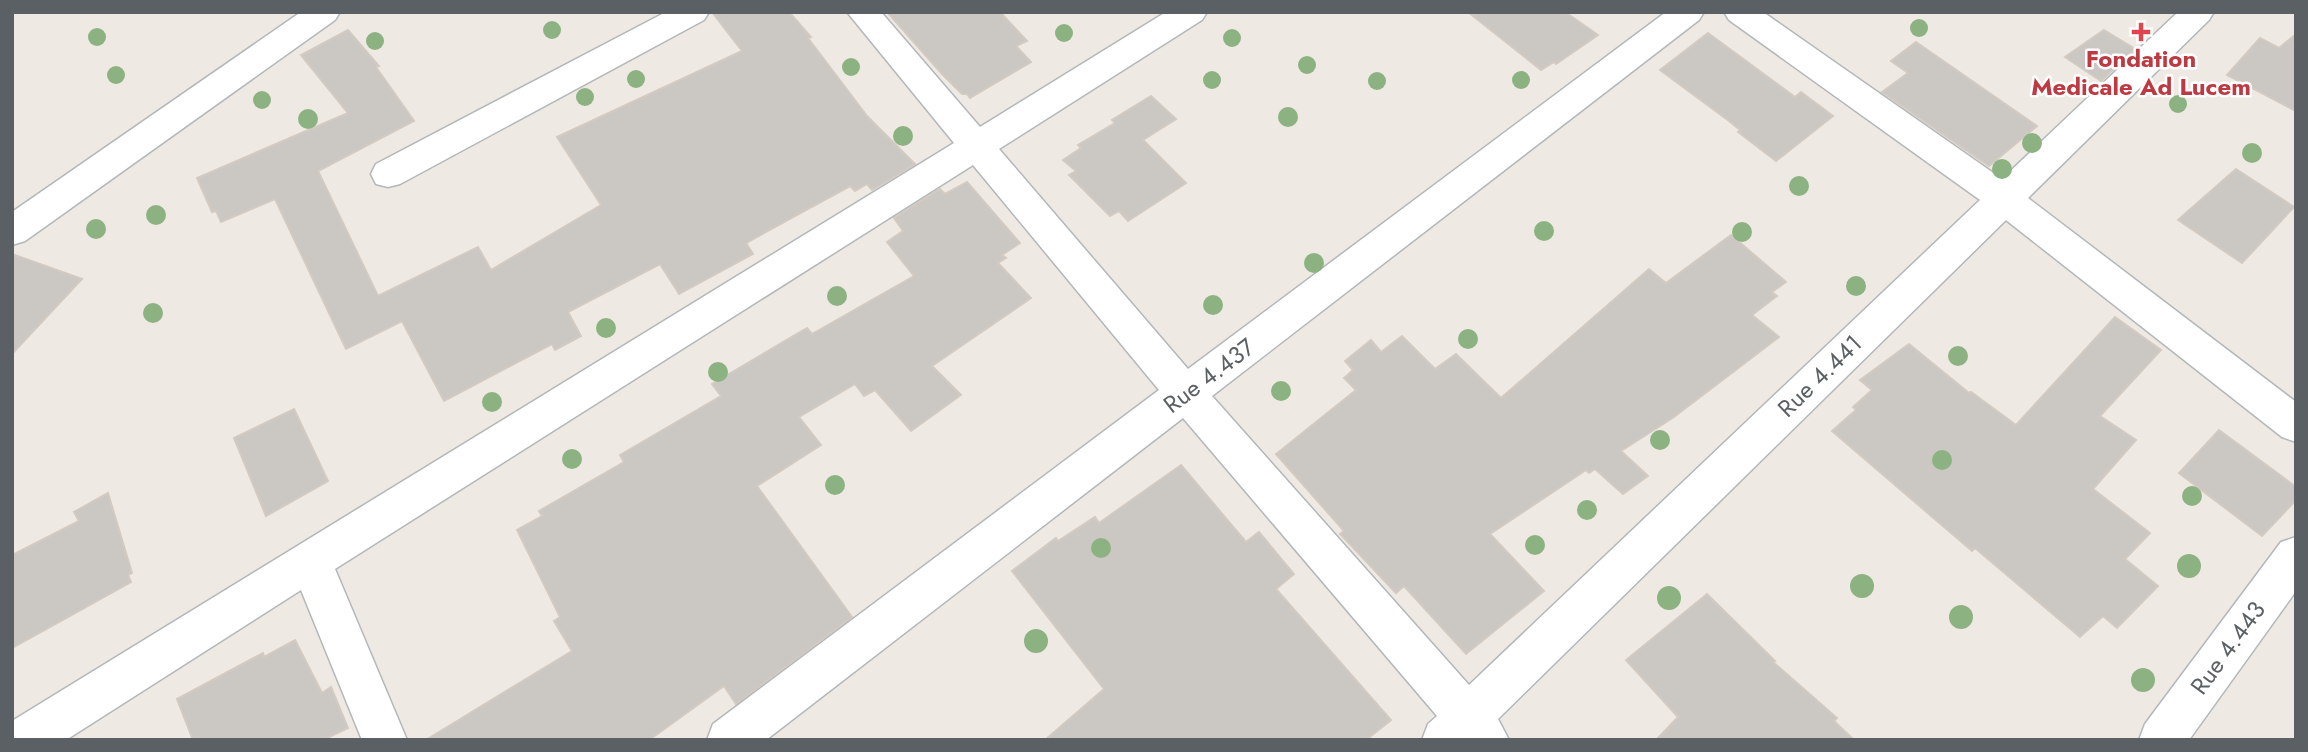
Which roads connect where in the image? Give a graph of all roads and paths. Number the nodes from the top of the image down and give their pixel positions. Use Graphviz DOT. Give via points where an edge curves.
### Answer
graph roads {
  1 [pos="324,12"];
  2 [pos="692,12"];
  3 [pos="863,12"];
  4 [pos="1191,12"];
  5 [pos="1688,12"];
  6 [pos="1740,12"];
  7 [pos="2198,12"];
  8 [pos="978,145"];
  9 [pos="388,174"];
  10 [pos="2004,199"];
  11 [pos="12,231"];
  12 [pos="1186,394"];
  13 [pos="2296,425"];
  14 [pos="2296,556"];
  15 [pos="310,560"];
  16 [pos="1466,732"];
  17 [pos="24,740"];
  18 [pos="385,740"];
  19 [pos="729,740"];
  20 [pos="2161,740"];
  1 -- 11 [label="street"];
  2 -- 9 [label="street"];
  3 -- 8 [label="street"];
  4 -- 8 [label="street"];
  5 -- 12 [label="street, Rue 4.437"];
  6 -- 10 [label="street"];
  7 -- 10 [label="street, Rue 4.441"];
  8 -- 12 [label="street"];
  8 -- 15 [label="street"];
  10 -- 13 [label="street"];
  10 -- 16 [label="street, Rue 4.441"];
  12 -- 16 [label="street"];
  12 -- 19 [label="street, Rue 4.437"];
  14 -- 20 [label="street, Rue 4.443"];
  15 -- 17 [label="street"];
  15 -- 18 [label="street"];
}
